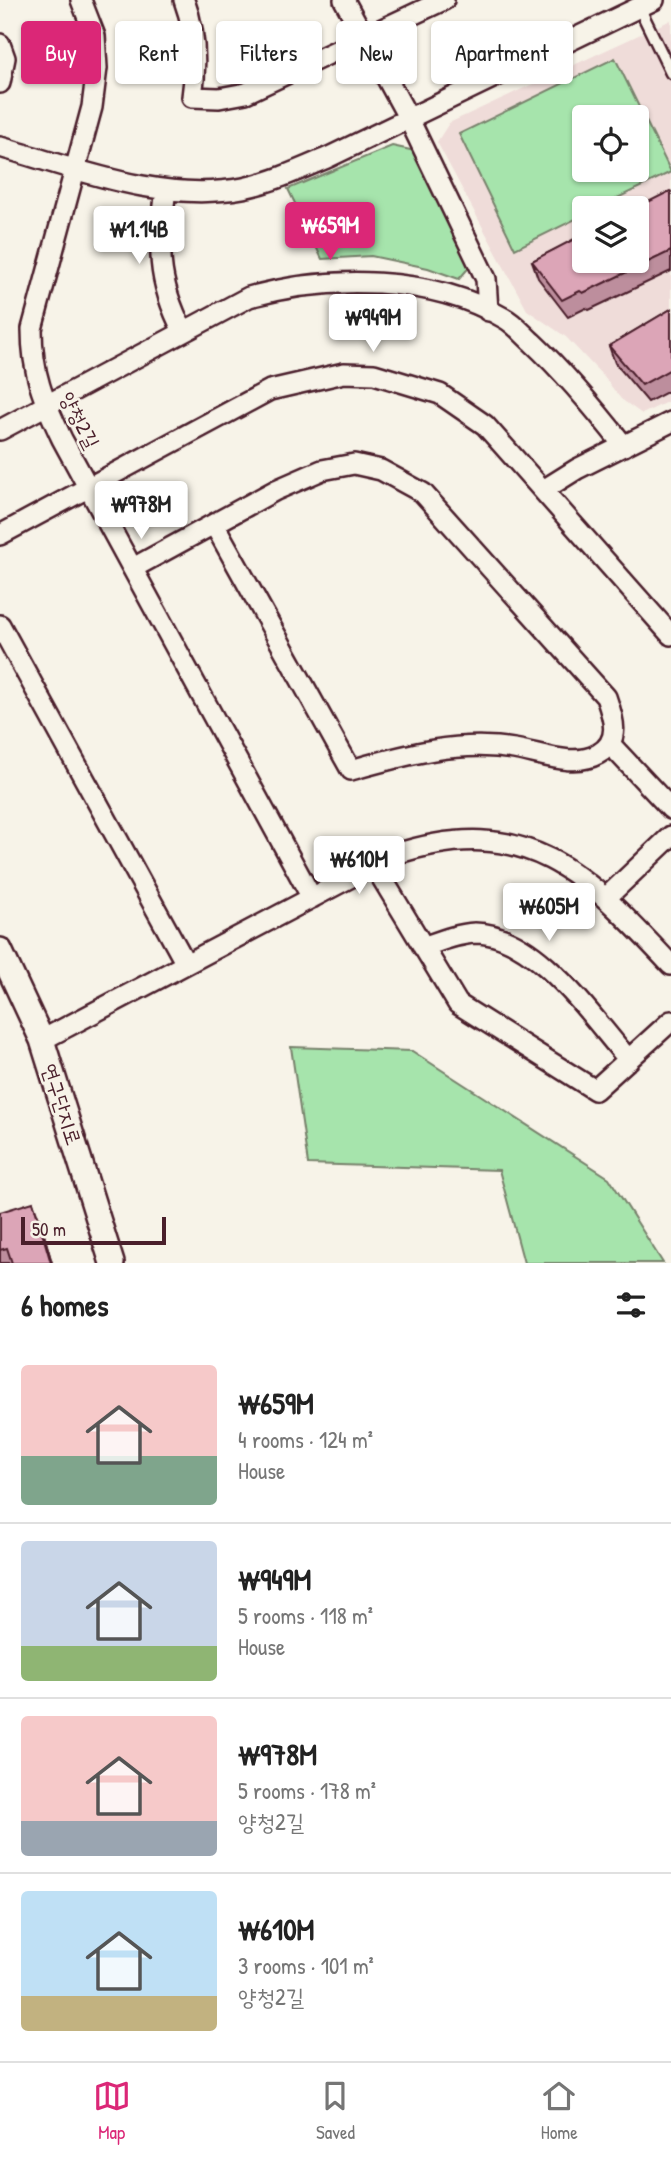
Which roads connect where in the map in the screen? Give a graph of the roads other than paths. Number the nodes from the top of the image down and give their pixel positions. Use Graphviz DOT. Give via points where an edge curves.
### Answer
graph roads {
  1 [pos="81,0"];
  2 [pos="184,0"];
  3 [pos="344,0"];
  4 [pos="444,0"];
  5 [pos="646,4"];
  6 [pos="356,21"];
  7 [pos="400,21"];
  8 [pos="0,44"];
  9 [pos="336,51"];
  10 [pos="671,73"];
  11 [pos="0,82"];
  12 [pos="391,84"];
  13 [pos="409,119"];
  14 [pos="0,148"];
  15 [pos="75,169"];
  16 [pos="166,190"];
  17 [pos="488,311"];
  18 [pos="183,331"];
  19 [pos="46,405"];
  20 [pos="671,422"];
  21 [pos="0,430"];
  22 [pos="624,446"];
  23 [pos="88,486"];
  24 [pos="545,489"];
  25 [pos="214,524"];
  26 [pos="0,535"];
  27 [pos="133,568"];
  28 [pos="0,625"];
  29 [pos="671,635"];
  30 [pos="610,744"];
  31 [pos="671,808"];
  32 [pos="671,836"];
  33 [pos="374,865"];
  34 [pos="607,897"];
  35 [pos="312,898"];
  36 [pos="423,947"];
  37 [pos="0,950"];
  38 [pos="186,964"];
  39 [pos="671,965"];
  40 [pos="671,1021"];
  41 [pos="42,1040"];
  42 [pos="629,1059"];
  43 [pos="112,1263"];
  1 -- 15 [label="street, 양청2길" via="95,36 97,68"];
  2 -- 9 [label="street" via="194,36 192,97 246,93"];
  3 -- 6 [label="street"];
  4 -- 7 [label="street"];
  5 -- 10 [label="lane"];
  5 -- 13 [label="street"];
  8 -- 11 [label="street" via="5,58"];
  12 -- 13 [label="street"];
  13 -- 16 [label="street" via="282,177 242,188"];
  13 -- 17 [label="street" via="486,279"];
  14 -- 15 [label="street"];
  15 -- 16 [label="street"];
  15 -- 19 [label="street, 양청2길" via="32,329 32,362"];
  16 -- 18 [label="street" via="159,263 170,307"];
  17 -- 18 [label="street" via="405,286 367,281 318,283 249,297"];
  17 -- 22 [label="street" via="505,318 538,348 577,387"];
  18 -- 19 [label="street"];
  19 -- 21 [label="street"];
  19 -- 23 [label="street, 양청2길"];
  20 -- 22 [label="street"];
  22 -- 24 [label="street"];
  23 -- 24 [label="street" via="270,390 344,373 374,374 440,394 505,443"];
  23 -- 26 [label="street"];
  23 -- 27 [label="street, 양청2길"];
  24 -- 29 [label="street"];
  25 -- 27 [label="street"];
  25 -- 30 [label="street" via="351,770 410,752 451,747 513,748 579,760 599,754"];
  25 -- 30 [label="street" via="322,470 354,464 406,481 423,493 606,697 615,731"];
  27 -- 35 [label="street, 양청2길"];
  28 -- 38 [label="street"];
  30 -- 31 [label="street"];
  32 -- 34 [label="street"];
  33 -- 34 [label="street" via="432,842 506,842 540,853"];
  33 -- 35 [label="street"];
  33 -- 36 [label="street"];
  34 -- 39 [label="street"];
  35 -- 38 [label="street"];
  36 -- 42 [label="street" via="477,933 520,946 545,965"];
  36 -- 42 [label="street" via="457,1004 595,1090"];
  37 -- 41 [label="street, 연구단지로"];
  38 -- 41 [label="street"];
  40 -- 42 [label="street"];
  41 -- 43 [label="street, 연구단지로"];
}
